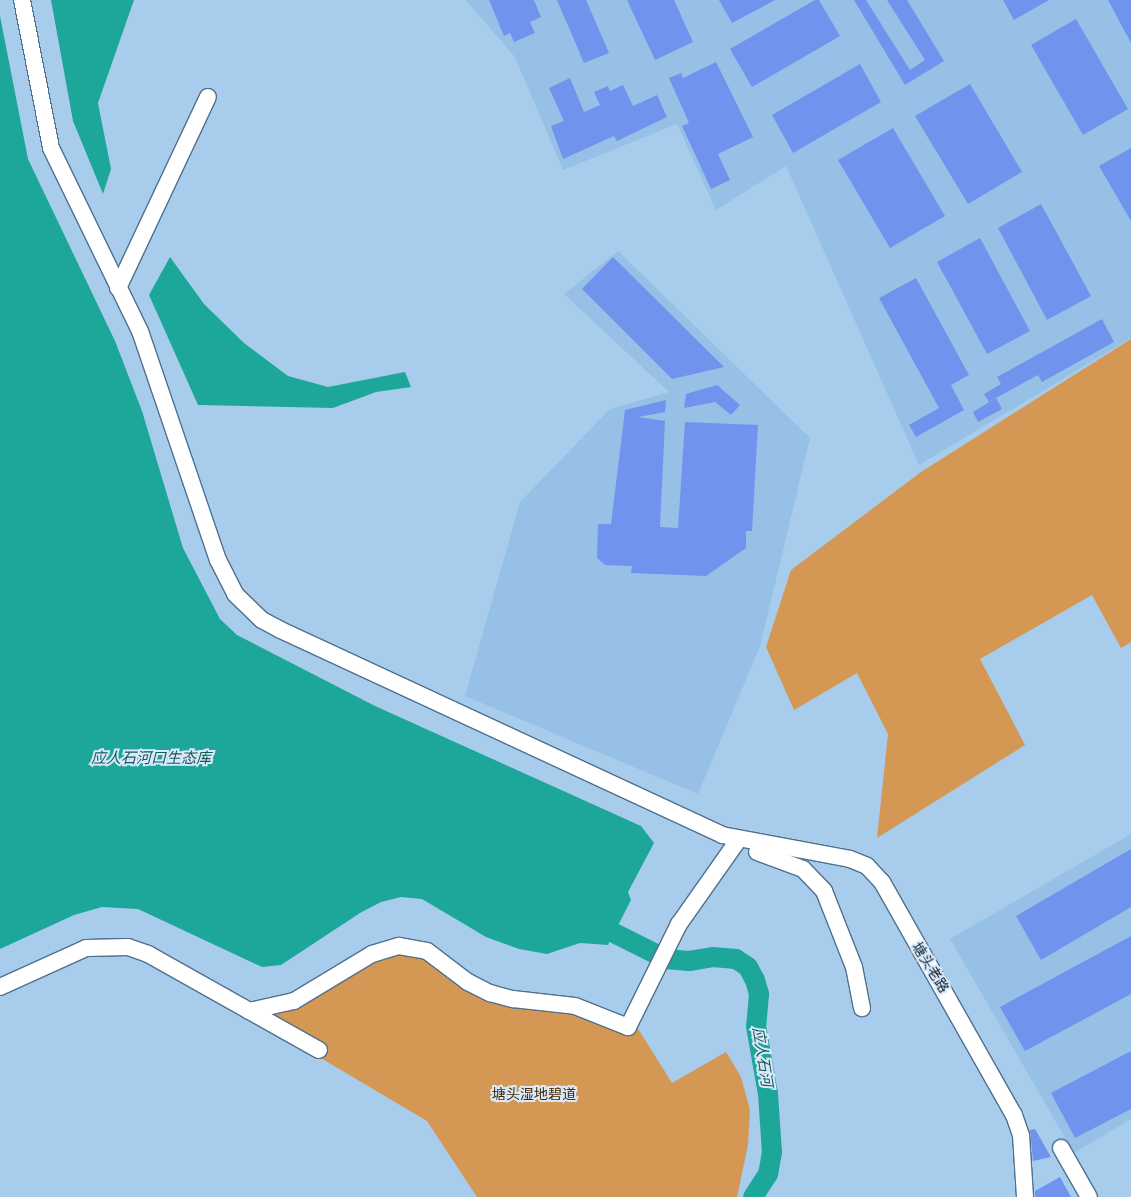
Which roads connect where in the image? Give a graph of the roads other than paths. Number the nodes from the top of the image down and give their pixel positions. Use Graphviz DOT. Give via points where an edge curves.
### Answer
graph roads {
  1 [pos="22,0"];
  2 [pos="208,97"];
  3 [pos="118,288"];
  4 [pos="739,839"];
  5 [pos="0,988"];
  6 [pos="862,1008"];
  7 [pos="249,1010"];
  8 [pos="319,1050"];
  9 [pos="1061,1148"];
  10 [pos="1025,1197"];
  11 [pos="1089,1197"];
  1 -- 3 [label="street" via="51,148"];
  2 -- 3 [label="street"];
  3 -- 4 [label="street" via="140,331 226,580 249,609 281,630 722,835"];
  4 -- 6 [label="street" via="761,854 803,869 821,886 854,967"];
  4 -- 7 [label="street" via="679,924 628,1027 575,1006 490,993 468,982 427,951 399,946 372,954 294,1001"];
  4 -- 10 [label="street, 塘头老路" via="850,860 876,872 1014,1115 1021,1135"];
  5 -- 7 [label="street" via="86,948 114,945 148,954"];
  7 -- 8 [label="street"];
  9 -- 11 [label="street"];
}
